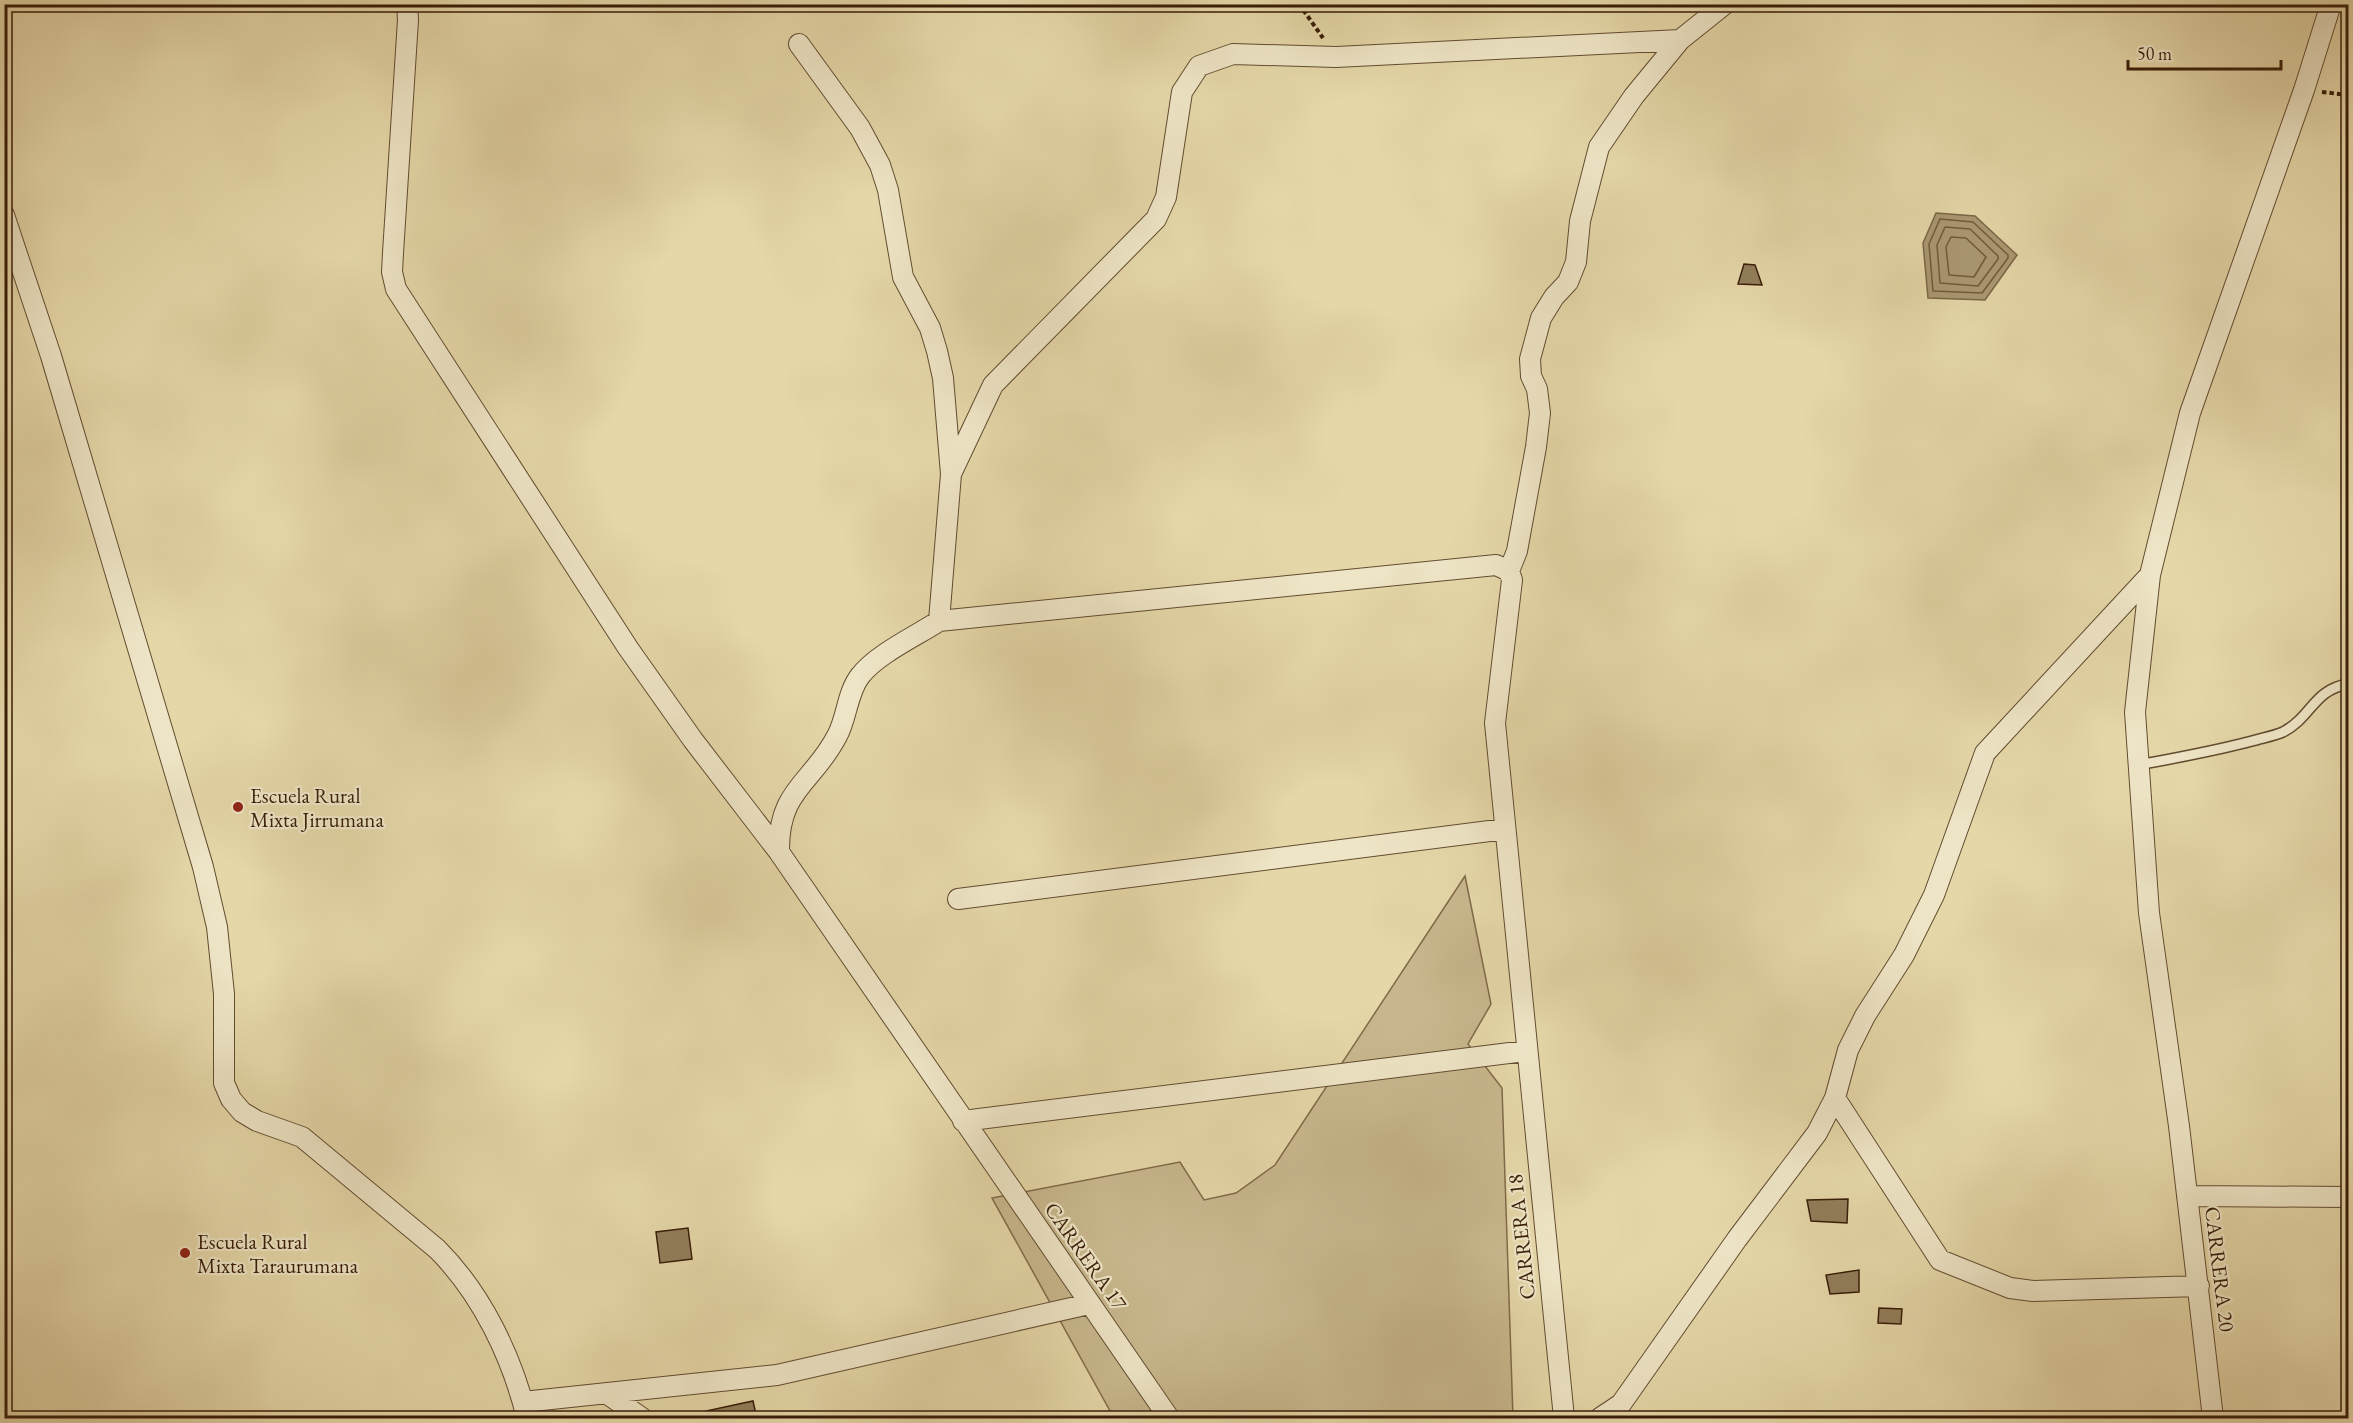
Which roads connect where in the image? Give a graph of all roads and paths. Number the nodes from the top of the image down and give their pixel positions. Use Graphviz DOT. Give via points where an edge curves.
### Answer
graph roads {
  1 [pos="407,4"];
  2 [pos="1299,4"];
  3 [pos="1725,4"];
  4 [pos="2331,4"];
  5 [pos="1680,39"];
  6 [pos="799,44"];
  7 [pos="1336,57"];
  8 [pos="2304,90"];
  9 [pos="2349,95"];
  10 [pos="4,215"];
  11 [pos="951,474"];
  12 [pos="1509,571"];
  13 [pos="2150,575"];
  14 [pos="939,621"];
  15 [pos="2349,684"];
  16 [pos="2138,765"];
  17 [pos="1505,829"];
  18 [pos="779,852"];
  19 [pos="958,899"];
  20 [pos="1526,1051"];
  21 [pos="1835,1098"];
  22 [pos="963,1121"];
  23 [pos="2187,1196"];
  24 [pos="2349,1197"];
  25 [pos="2199,1286"];
  26 [pos="1089,1305"];
  27 [pos="606,1393"];
  28 [pos="525,1410"];
  29 [pos="642,1419"];
  30 [pos="1169,1419"];
  31 [pos="1564,1419"];
  32 [pos="1600,1419"];
  33 [pos="2213,1419"];
  1 -- 18 [label="street, CARRERA 17" via="392,272 396,289 628,648"];
  2 -- 7 [label="path"];
  3 -- 5 [label="street, CARRERA 18"];
  4 -- 8 [label="street, CARRERA 20"];
  5 -- 7 [label="street"];
  5 -- 12 [label="street, CARRERA 18" via="1599,147 1580,221 1576,262 1568,282 1541,318 1530,359 1540,413 1536,447 1517,551"];
  6 -- 11 [label="street" via="860,128 880,165 903,277 930,328 937,351"];
  7 -- 11 [label="street" via="1233,54 1199,66 1182,92 1166,197 1156,219 993,385"];
  8 -- 9 [label="path"];
  8 -- 13 [label="street, CARRERA 20" via="2190,413"];
  10 -- 28 [label="street" via="51,356 203,867 217,927 224,994 224,1083 242,1112 302,1137 454,1266 472,1289 500,1342"];
  11 -- 14 [label="street"];
  12 -- 14 [label="street" via="1497,565"];
  12 -- 17 [label="street, CARRERA 18" via="1512,580 1495,723"];
  13 -- 16 [label="street, CARRERA 20" via="2135,712"];
  13 -- 21 [label="street" via="1985,753 1934,895 1848,1050"];
  14 -- 18 [label="street" via="861,675 836,739 784,810"];
  15 -- 16 [label="lane" via="2334,686 2315,701 2301,720 2282,733"];
  16 -- 23 [label="street, CARRERA 20" via="2149,913"];
  17 -- 19 [label="street"];
  17 -- 20 [label="street, CARRERA 18"];
  18 -- 22 [label="street, CARRERA 17"];
  20 -- 22 [label="street"];
  20 -- 31 [label="street, CARRERA 18"];
  21 -- 25 [label="street" via="1940,1260 2010,1288 2033,1291"];
  21 -- 32 [label="street" via="1817,1132 1622,1404"];
  22 -- 26 [label="street, CARRERA 17"];
  23 -- 24 [label="street"];
  23 -- 25 [label="street, CARRERA 20"];
  25 -- 33 [label="street, CARRERA 20"];
  26 -- 27 [label="street" via="777,1375"];
  26 -- 30 [label="street, CARRERA 17"];
  27 -- 28 [label="street"];
  27 -- 29 [label="street"];
}
